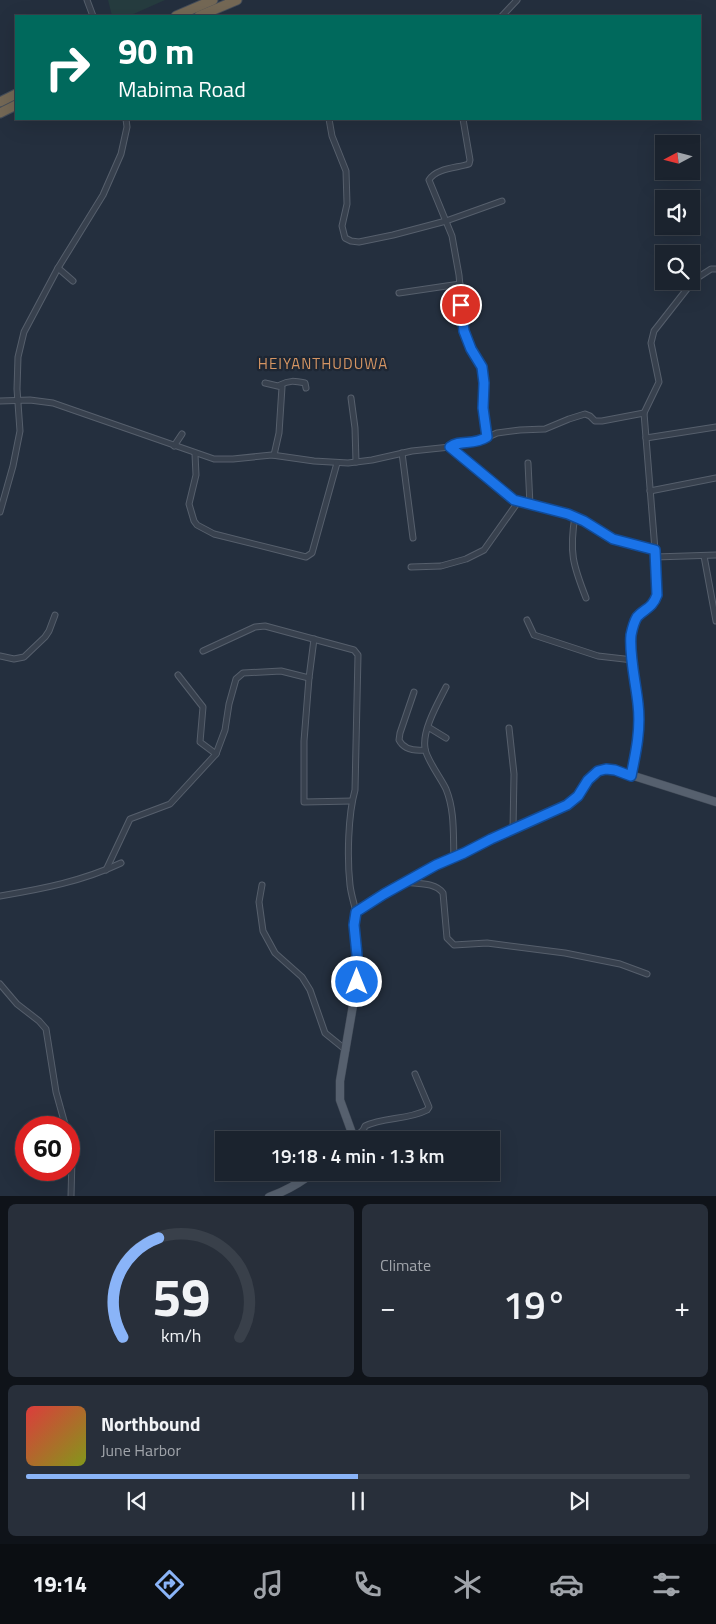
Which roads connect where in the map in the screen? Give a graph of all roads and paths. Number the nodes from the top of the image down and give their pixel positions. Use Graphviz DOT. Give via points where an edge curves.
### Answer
graph roads {
  1 [pos="87,0"];
  2 [pos="213,0"];
  3 [pos="237,0"];
  4 [pos="517,0"];
  5 [pos="93,15"];
  6 [pos="178,15"];
  7 [pos="201,15"];
  8 [pos="503,15"];
  9 [pos="15,94"];
  10 [pos="0,102"];
  11 [pos="15,106"];
  12 [pos="0,113"];
  13 [pos="126,120"];
  14 [pos="329,120"];
  15 [pos="463,120"];
  16 [pos="502,201"];
  17 [pos="446,220"];
  18 [pos="58,268"];
  19 [pos="716,269"];
  20 [pos="72,281"];
  21 [pos="460,284"];
  22 [pos="399,293"];
  23 [pos="265,383"];
  24 [pos="280,385"];
  25 [pos="306,388"];
  26 [pos="351,398"];
  27 [pos="0,400"];
  28 [pos="18,400"];
  29 [pos="644,413"];
  30 [pos="716,427"];
  31 [pos="182,434"];
  32 [pos="487,437"];
  33 [pos="646,438"];
  34 [pos="174,446"];
  35 [pos="450,447"];
  36 [pos="402,453"];
  37 [pos="195,454"];
  38 [pos="274,455"];
  39 [pos="356,462"];
  40 [pos="336,463"];
  41 [pos="528,463"];
  42 [pos="716,478"];
  43 [pos="0,487"];
  44 [pos="6,489"];
  45 [pos="650,490"];
  46 [pos="518,502"];
  47 [pos="530,505"];
  48 [pos="0,512"];
  49 [pos="575,516"];
  50 [pos="413,538"];
  51 [pos="655,550"];
  52 [pos="716,555"];
  53 [pos="704,556"];
  54 [pos="655,557"];
  55 [pos="411,567"];
  56 [pos="586,598"];
  57 [pos="55,615"];
  58 [pos="527,620"];
  59 [pos="716,621"];
  60 [pos="314,639"];
  61 [pos="203,650"];
  62 [pos="0,656"];
  63 [pos="633,660"];
  64 [pos="178,675"];
  65 [pos="308,678"];
  66 [pos="446,687"];
  67 [pos="414,692"];
  68 [pos="428,727"];
  69 [pos="509,728"];
  70 [pos="446,738"];
  71 [pos="425,750"];
  72 [pos="216,754"];
  73 [pos="631,776"];
  74 [pos="352,801"];
  75 [pos="716,802"];
  76 [pos="513,829"];
  77 [pos="454,858"];
  78 [pos="121,863"];
  79 [pos="106,870"];
  80 [pos="404,882"];
  81 [pos="262,885"];
  82 [pos="0,896"];
  83 [pos="356,912"];
  84 [pos="647,974"];
  85 [pos="0,984"];
  86 [pos="346,1050"];
  87 [pos="416,1074"];
  88 [pos="63,1116"];
  89 [pos="349,1131"];
  90 [pos="363,1131"];
  91 [pos="71,1181"];
  92 [pos="303,1181"];
  93 [pos="71,1196"];
  94 [pos="269,1196"];
  1 -- 5 [label="street"];
  2 -- 6 [label="highway"];
  3 -- 7 [label="highway"];
  4 -- 8 [label="street"];
  9 -- 10 [label="highway"];
  11 -- 12 [label="highway"];
  13 -- 18 [label="street" via="121,154 103,195"];
  14 -- 17 [label="street" via="346,171 347,204 342,226 345,238 358,242"];
  15 -- 17 [label="street" via="469,164 439,172 429,180"];
  16 -- 17 [label="street"];
  17 -- 21 [label="street"];
  18 -- 20 [label="street"];
  18 -- 28 [label="street" via="24,332 18,357"];
  19 -- 29 [label="street" via="694,280 654,331 651,343 659,382"];
  21 -- 22 [label="street"];
  21 -- 32 [label="street" via="464,331 482,367"];
  23 -- 24 [label="street"];
  24 -- 25 [label="street" via="286,381 302,382"];
  24 -- 38 [label="street" via="282,404"];
  26 -- 39 [label="street"];
  27 -- 28 [label="street"];
  28 -- 34 [label="street" via="53,403"];
  28 -- 44 [label="street" via="20,430"];
  29 -- 32 [label="street" via="597,422 585,414 545,430 520,430"];
  29 -- 33 [label="street"];
  30 -- 33 [label="street"];
  31 -- 34 [label="street"];
  32 -- 35 [label="street"];
  33 -- 45 [label="street"];
  34 -- 37 [label="street"];
  35 -- 36 [label="street"];
  35 -- 46 [label="street"];
  36 -- 39 [label="street"];
  36 -- 50 [label="street"];
  37 -- 38 [label="street" via="223,460"];
  37 -- 40 [label="street" via="196,475 189,504 197,525 214,534 306,557 312,554"];
  38 -- 40 [label="street"];
  39 -- 40 [label="street"];
  41 -- 47 [label="street"];
  42 -- 45 [label="street"];
  43 -- 44 [label="street"];
  44 -- 48 [label="street"];
  45 -- 51 [label="street"];
  46 -- 47 [label="street"];
  46 -- 55 [label="street" via="484,550 441,566"];
  47 -- 49 [label="street"];
  49 -- 51 [label="street" via="613,539"];
  49 -- 56 [label="street" via="572,552"];
  51 -- 54 [label="street"];
  52 -- 53 [label="street"];
  53 -- 54 [label="street"];
  53 -- 59 [label="street"];
  54 -- 63 [label="street" via="657,595 635,622 631,636"];
  57 -- 62 [label="street" via="45,637 24,657"];
  58 -- 63 [label="street" via="534,635 598,656"];
  60 -- 61 [label="street" via="265,626 255,627"];
  60 -- 65 [label="street"];
  60 -- 74 [label="street" via="354,650 358,655 355,790"];
  63 -- 73 [label="street" via="640,723"];
  64 -- 72 [label="street" via="203,707 200,742"];
  65 -- 72 [label="street" via="281,671 243,673 236,678 225,730"];
  65 -- 74 [label="street" via="304,802"];
  66 -- 68 [label="street"];
  67 -- 71 [label="street" via="399,740 403,746 413,750"];
  68 -- 70 [label="street"];
  68 -- 71 [label="street"];
  69 -- 76 [label="street" via="514,774"];
  71 -- 77 [label="street" via="452,807"];
  72 -- 79 [label="street" via="170,804 130,819"];
  73 -- 75 [label="main road"];
  73 -- 76 [label="main road" via="615,770 598,771 567,805"];
  74 -- 83 [label="street" via="350,885"];
  76 -- 77 [label="main road"];
  77 -- 80 [label="main road"];
  78 -- 79 [label="street"];
  79 -- 82 [label="street" via="71,882"];
  80 -- 83 [label="main road"];
  80 -- 84 [label="street" via="432,885 443,893 447,938 454,946 486,943 565,953 620,964"];
  81 -- 86 [label="street" via="262,931 276,954 306,983 325,1033"];
  83 -- 86 [label="main road" via="357,982"];
  85 -- 88 [label="street" via="46,1029"];
  86 -- 89 [label="main road" via="340,1100"];
  87 -- 90 [label="street" via="429,1107 370,1123"];
  91 -- 93 [label="street"];
  92 -- 94 [label="main road"];
}
